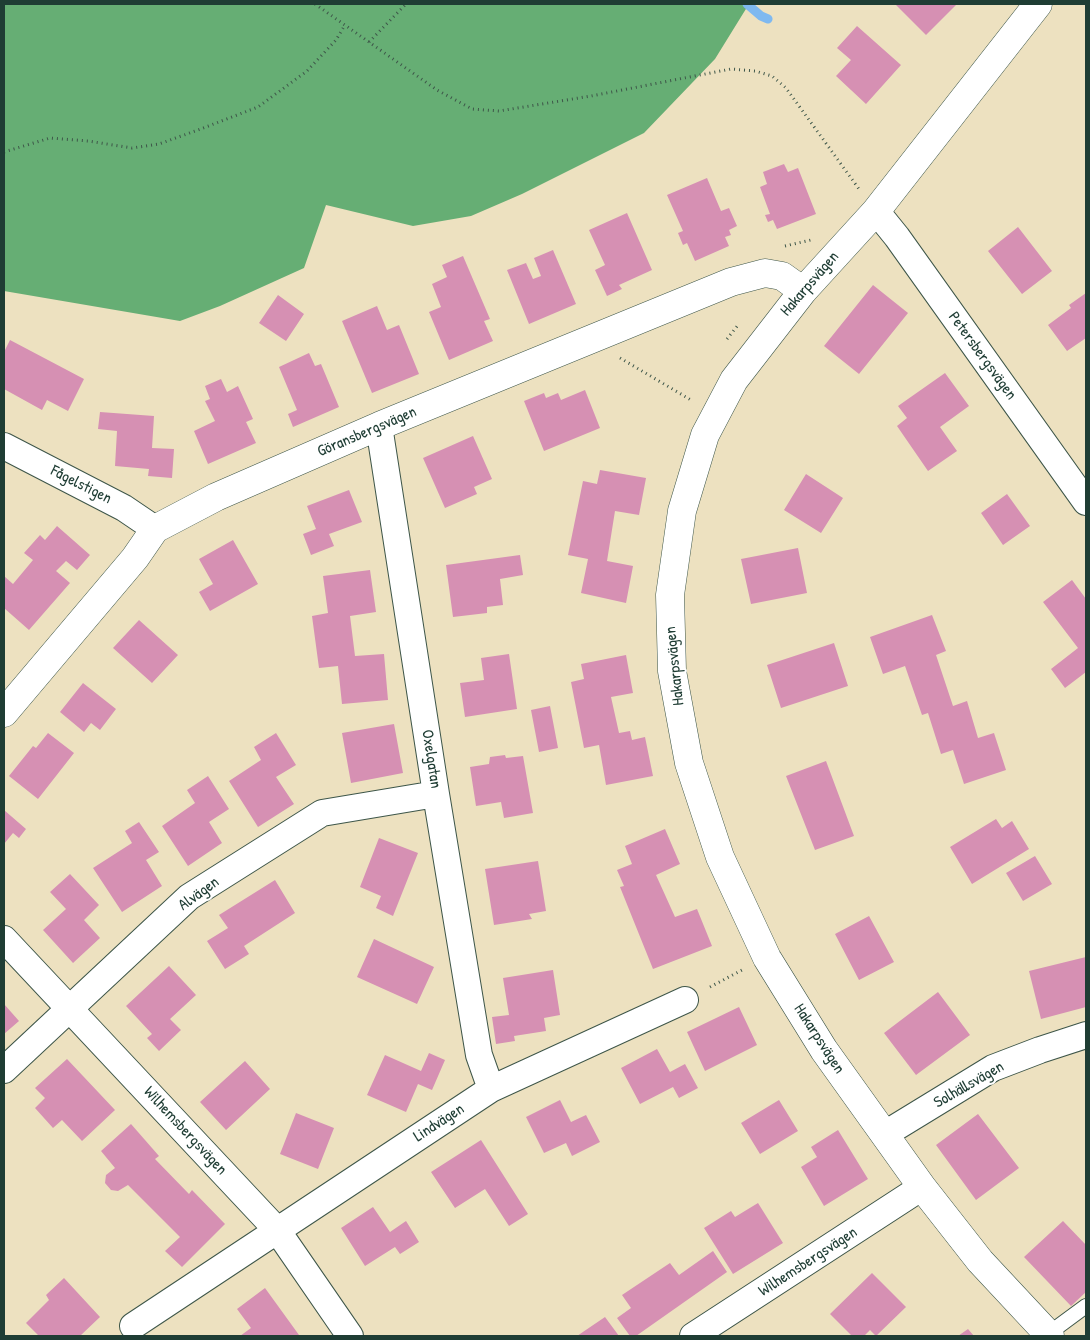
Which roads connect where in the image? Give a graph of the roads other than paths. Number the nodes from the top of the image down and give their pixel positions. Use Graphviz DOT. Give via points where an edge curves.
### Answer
graph roads {
  1 [pos="1038,4"];
  2 [pos="876,211"];
  3 [pos="803,291"];
  4 [pos="378,426"];
  5 [pos="4,446"];
  6 [pos="1086,502"];
  7 [pos="156,529"];
  8 [pos="4,713"];
  9 [pos="436,794"];
  10 [pos="4,938"];
  11 [pos="684,1000"];
  12 [pos="70,1008"];
  13 [pos="1086,1035"];
  14 [pos="4,1070"];
  15 [pos="491,1089"];
  16 [pos="885,1134"];
  17 [pos="922,1187"];
  18 [pos="278,1230"];
  19 [pos="1086,1306"];
  20 [pos="133,1326"];
  21 [pos="1049,1335"];
  22 [pos="350,1336"];
  23 [pos="693,1336"];
  1 -- 2 [label="street, Hakarpsvägen"];
  2 -- 3 [label="street, Hakarpsvägen"];
  2 -- 6 [label="street, Petersbergsvägen"];
  3 -- 4 [label="street, Göransbergsvägen" via="782,276 765,273 731,282"];
  3 -- 16 [label="street, Hakarpsvägen" via="734,380 705,435 682,511 670,595 672,671 689,763 720,857 767,958 824,1050"];
  4 -- 7 [label="street, Göransbergsvägen" via="216,497"];
  4 -- 9 [label="street, Oxelgatan"];
  5 -- 7 [label="street, Fågelstigen" via="124,508"];
  7 -- 8 [label="street, Göransbergsvägen"];
  9 -- 12 [label="street, Alvägen" via="322,813 189,897"];
  9 -- 15 [label="street, Oxelgatan" via="480,1055"];
  10 -- 12 [label="street, Wilhemsbergsvägen"];
  11 -- 15 [label="street, Lindvägen"];
  12 -- 14 [label="street, Alvägen"];
  12 -- 18 [label="street, Wilhemsbergsvägen"];
  13 -- 16 [label="street, Solhällsvägen" via="993,1068"];
  15 -- 18 [label="street, Lindvägen"];
  16 -- 17 [label="street, Hakarpsvägen"];
  17 -- 21 [label="street, Hakarpsvägen" via="980,1261"];
  17 -- 23 [label="street, Wilhemsbergsvägen"];
  18 -- 20 [label="street, Lindvägen"];
  18 -- 22 [label="street, Wilhemsbergsvägen"];
  19 -- 21 [label="lane"];
}
